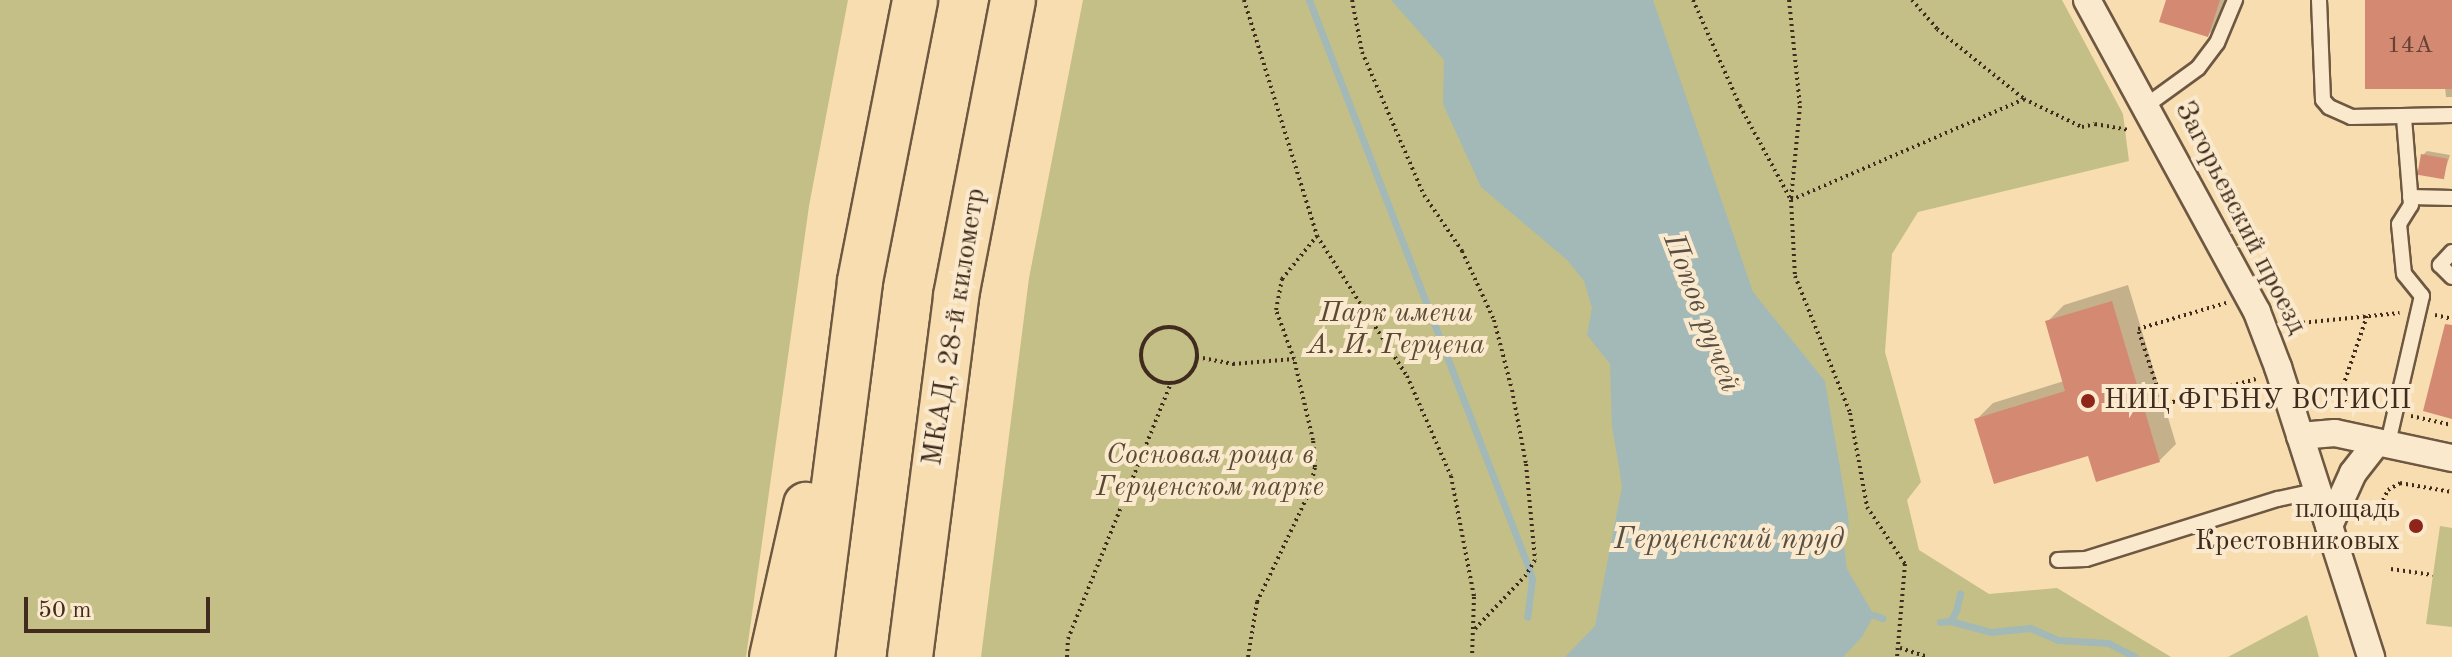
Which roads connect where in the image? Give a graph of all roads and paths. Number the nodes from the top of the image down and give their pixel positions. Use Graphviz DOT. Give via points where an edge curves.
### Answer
graph roads {
  1 [pos="915,0"];
  2 [pos="1013,0"];
  3 [pos="1244,0"];
  4 [pos="1352,0"];
  5 [pos="1693,0"];
  6 [pos="1789,0"];
  7 [pos="1912,0"];
  8 [pos="2087,0"];
  9 [pos="2235,0"];
  10 [pos="2319,0"];
  11 [pos="2024,99"];
  12 [pos="2147,105"];
  13 [pos="2452,115"];
  14 [pos="2404,118"];
  15 [pos="889,124"];
  16 [pos="2128,130"];
  17 [pos="2410,197"];
  18 [pos="2452,198"];
  19 [pos="1791,200"];
  20 [pos="1317,236"];
  21 [pos="2452,252"];
  22 [pos="2452,277"];
  23 [pos="2424,297"];
  24 [pos="2226,303"];
  25 [pos="2367,316"];
  26 [pos="2452,319"];
  27 [pos="2291,324"];
  28 [pos="1197,357"];
  29 [pos="1294,359"];
  30 [pos="2256,379"];
  31 [pos="1171,383"];
  32 [pos="2339,398"];
  33 [pos="2162,402"];
  34 [pos="2144,410"];
  35 [pos="2300,436"];
  36 [pos="2382,442"];
  37 [pos="2452,458"];
  38 [pos="2317,491"];
  39 [pos="2452,492"];
  40 [pos="2383,500"];
  41 [pos="2329,526"];
  42 [pos="2058,560"];
  43 [pos="2391,569"];
  44 [pos="2433,575"];
  45 [pos="1473,631"];
  46 [pos="1900,648"];
  47 [pos="772,657"];
  48 [pos="812,657"];
  49 [pos="910,657"];
  50 [pos="1067,657"];
  51 [pos="1248,657"];
  52 [pos="1472,657"];
  53 [pos="1897,657"];
  54 [pos="1928,657"];
  55 [pos="2371,657"];
  1 -- 15 [label="highway"];
  2 -- 49 [label="highway, МКАД, 28-й километр" via="956,296"];
  3 -- 20 [label="path"];
  4 -- 45 [label="path" via="1362,52 1418,181 1462,251 1494,320 1520,434 1535,560"];
  5 -- 19 [label="path" via="1740,106"];
  6 -- 19 [label="path" via="1800,106"];
  7 -- 11 [label="path" via="1937,29"];
  8 -- 12 [label="street, Загорьевский проезд"];
  9 -- 12 [label="lane" via="2217,43 2198,68"];
  10 -- 14 [label="lane" via="2323,100 2335,112 2351,117"];
  11 -- 16 [label="path" via="2082,127"];
  11 -- 19 [label="path"];
  12 -- 35 [label="street, Загорьевский проезд" via="2257,312"];
  13 -- 14 [label="lane"];
  14 -- 17 [label="lane"];
  15 -- 47 [label="highway"];
  15 -- 48 [label="highway" via="860,281"];
  17 -- 18 [label="lane"];
  17 -- 23 [label="lane" via="2399,224 2404,274"];
  19 -- 46 [label="path" via="1795,276 1850,413 1867,507 1905,564"];
  20 -- 29 [label="path" via="1282,279 1278,296 1276,310"];
  20 -- 45 [label="path" via="1407,376 1451,476 1474,597"];
  21 -- 22 [label="lane" via="2440,265"];
  23 -- 25 [label="path"];
  23 -- 26 [label="path"];
  23 -- 36 [label="lane"];
  24 -- 33 [label="path" via="2138,329"];
  25 -- 27 [label="path"];
  25 -- 32 [label="path"];
  28 -- 29 [label="path" via="1233,364"];
  28 -- 31 [label="path" via="1185,378"];
  28 -- 31 [label="path" via="1195,345 1179,328 1156,329 1147,336 1141,347 1145,370"];
  29 -- 51 [label="path" via="1315,467 1309,493 1257,602"];
  30 -- 33 [label="path"];
  31 -- 50 [label="path" via="1068,639"];
  33 -- 34 [label="path"];
  35 -- 36 [label="street" via="2335,433"];
  35 -- 38 [label="street, Загорьевский проезд"];
  36 -- 37 [label="street"];
  36 -- 41 [label="street" via="2353,473"];
  38 -- 41 [label="street, Загорьевский проезд"];
  38 -- 42 [label="lane" via="2086,559"];
  39 -- 40 [label="path" via="2400,483"];
  41 -- 55 [label="street, Загорьевский проезд"];
  43 -- 44 [label="path"];
  45 -- 52 [label="path"];
  46 -- 53 [label="path"];
  46 -- 54 [label="path"];
}
